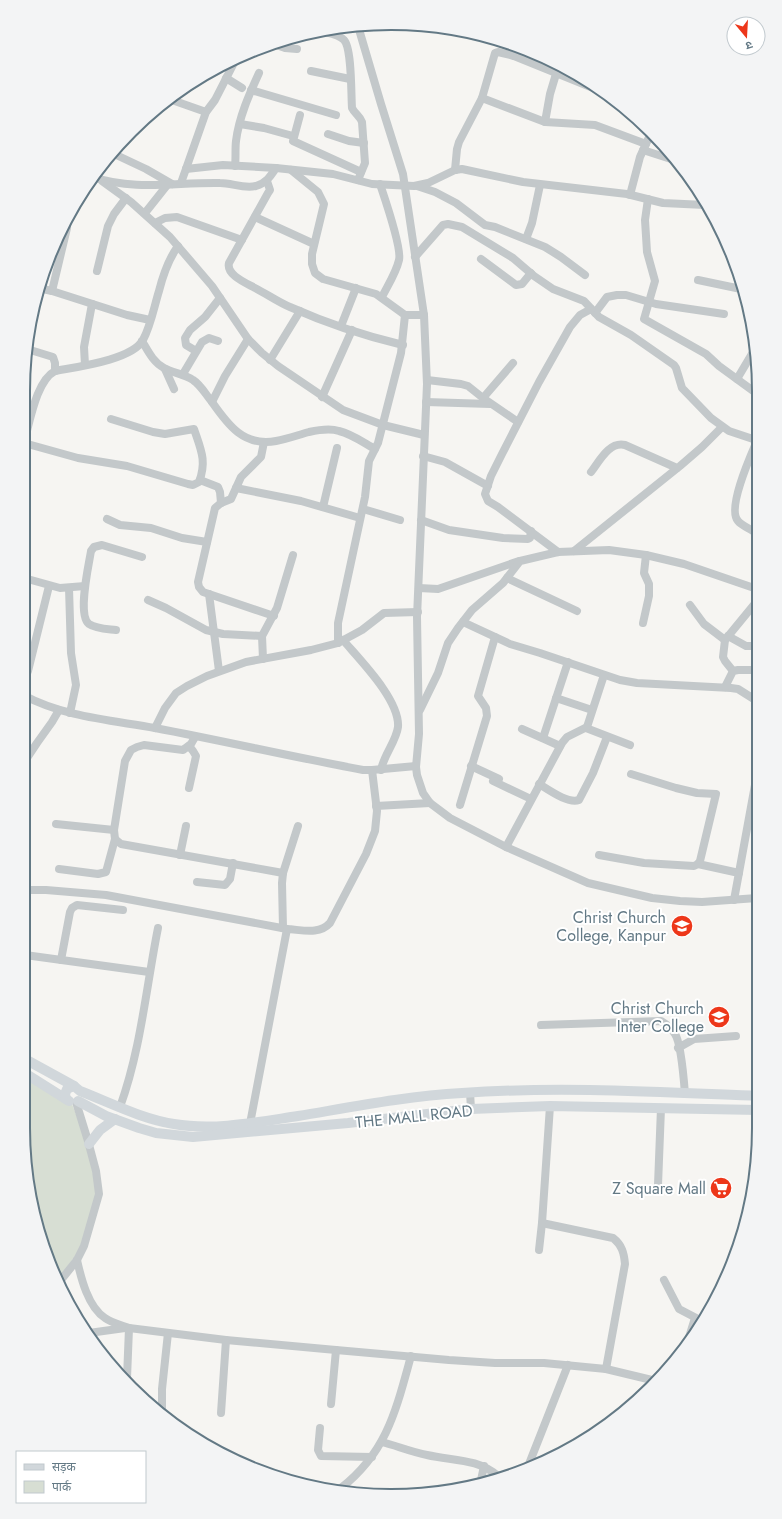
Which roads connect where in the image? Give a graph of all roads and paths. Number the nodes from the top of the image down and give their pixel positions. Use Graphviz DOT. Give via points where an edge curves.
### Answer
graph roads {
  1 [pos="360,32"];
  2 [pos="334,35"];
  3 [pos="284,46"];
  4 [pos="297,50"];
  5 [pos="513,51"];
  6 [pos="514,56"];
  7 [pos="232,67"];
  8 [pos="311,71"];
  9 [pos="259,73"];
  10 [pos="556,74"];
  11 [pos="226,78"];
  12 [pos="350,79"];
  13 [pos="580,83"];
  14 [pos="242,88"];
  15 [pos="251,90"];
  16 [pos="482,98"];
  17 [pos="176,101"];
  18 [pos="206,112"];
  19 [pos="300,114"];
  20 [pos="336,115"];
  21 [pos="545,122"];
  22 [pos="240,124"];
  23 [pos="328,134"];
  24 [pos="293,136"];
  25 [pos="649,139"];
  26 [pos="364,144"];
  27 [pos="645,147"];
  28 [pos="664,155"];
  29 [pos="118,156"];
  30 [pos="235,166"];
  31 [pos="276,168"];
  32 [pos="186,169"];
  33 [pos="290,170"];
  34 [pos="455,170"];
  35 [pos="359,176"];
  36 [pos="99,179"];
  37 [pos="99,180"];
  38 [pos="268,181"];
  39 [pos="181,183"];
  40 [pos="170,184"];
  41 [pos="380,184"];
  42 [pos="540,185"];
  43 [pos="405,186"];
  44 [pos="417,186"];
  45 [pos="630,195"];
  46 [pos="126,198"];
  47 [pos="648,199"];
  48 [pos="700,205"];
  49 [pos="145,213"];
  50 [pos="255,217"];
  51 [pos="156,223"];
  52 [pos="66,234"];
  53 [pos="526,239"];
  54 [pos="242,240"];
  55 [pos="314,244"];
  56 [pos="178,246"];
  57 [pos="416,257"];
  58 [pos="481,259"];
  59 [pos="97,271"];
  60 [pos="531,273"];
  61 [pos="585,275"];
  62 [pos="698,280"];
  63 [pos="356,288"];
  64 [pos="737,288"];
  65 [pos="45,289"];
  66 [pos="52,291"];
  67 [pos="382,297"];
  68 [pos="220,298"];
  69 [pos="649,302"];
  70 [pos="92,304"];
  71 [pos="300,311"];
  72 [pos="593,311"];
  73 [pos="724,314"];
  74 [pos="405,315"];
  75 [pos="424,315"];
  76 [pos="150,320"];
  77 [pos="340,326"];
  78 [pos="352,330"];
  79 [pos="248,339"];
  80 [pos="142,341"];
  81 [pos="218,341"];
  82 [pos="403,345"];
  83 [pos="32,351"];
  84 [pos="196,351"];
  85 [pos="750,357"];
  86 [pos="270,360"];
  87 [pos="513,363"];
  88 [pos="85,365"];
  89 [pos="165,369"];
  90 [pos="55,371"];
  91 [pos="183,374"];
  92 [pos="427,380"];
  93 [pos="737,380"];
  94 [pos="174,390"];
  95 [pos="752,390"];
  96 [pos="322,397"];
  97 [pos="483,398"];
  98 [pos="212,402"];
  99 [pos="426,402"];
  100 [pos="491,404"];
  101 [pos="30,411"];
  102 [pos="111,419"];
  103 [pos="518,422"];
  104 [pos="383,425"];
  105 [pos="722,427"];
  106 [pos="424,435"];
  107 [pos="752,440"];
  108 [pos="264,442"];
  109 [pos="30,444"];
  110 [pos="337,448"];
  111 [pos="375,449"];
  112 [pos="752,451"];
  113 [pos="423,456"];
  114 [pos="677,468"];
  115 [pos="591,472"];
  116 [pos="200,480"];
  117 [pos="488,486"];
  118 [pos="236,488"];
  119 [pos="221,503"];
  120 [pos="323,507"];
  121 [pos="362,509"];
  122 [pos="360,518"];
  123 [pos="107,519"];
  124 [pos="400,520"];
  125 [pos="421,520"];
  126 [pos="752,530"];
  127 [pos="531,531"];
  128 [pos="207,542"];
  129 [pos="574,551"];
  130 [pos="558,552"];
  131 [pos="646,555"];
  132 [pos="293,556"];
  133 [pos="142,557"];
  134 [pos="520,561"];
  135 [pos="507,578"];
  136 [pos="30,580"];
  137 [pos="49,586"];
  138 [pos="85,586"];
  139 [pos="752,587"];
  140 [pos="69,588"];
  141 [pos="419,588"];
  142 [pos="209,594"];
  143 [pos="148,600"];
  144 [pos="690,605"];
  145 [pos="752,607"];
  146 [pos="577,611"];
  147 [pos="418,612"];
  148 [pos="274,616"];
  149 [pos="463,622"];
  150 [pos="643,624"];
  151 [pos="116,630"];
  152 [pos="214,632"];
  153 [pos="262,636"];
  154 [pos="495,637"];
  155 [pos="727,638"];
  156 [pos="340,641"];
  157 [pos="752,646"];
  158 [pos="264,659"];
  159 [pos="568,662"];
  160 [pos="30,663"];
  161 [pos="752,670"];
  162 [pos="219,671"];
  163 [pos="733,671"];
  164 [pos="604,675"];
  165 [pos="725,687"];
  166 [pos="30,698"];
  167 [pos="556,698"];
  168 [pos="752,698"];
  169 [pos="59,710"];
  170 [pos="592,710"];
  171 [pos="419,712"];
  172 [pos="70,713"];
  173 [pos="155,728"];
  174 [pos="586,728"];
  175 [pos="522,729"];
  176 [pos="195,736"];
  177 [pos="607,737"];
  178 [pos="542,738"];
  179 [pos="630,744"];
  180 [pos="189,746"];
  181 [pos="560,746"];
  182 [pos="30,754"];
  183 [pos="416,766"];
  184 [pos="471,766"];
  185 [pos="377,770"];
  186 [pos="631,774"];
  187 [pos="539,784"];
  188 [pos="189,788"];
  189 [pos="531,799"];
  190 [pos="752,800"];
  191 [pos="430,803"];
  192 [pos="460,805"];
  193 [pos="376,806"];
  194 [pos="56,824"];
  195 [pos="186,826"];
  196 [pos="298,826"];
  197 [pos="114,830"];
  198 [pos="115,839"];
  199 [pos="506,847"];
  200 [pos="599,854"];
  201 [pos="180,855"];
  202 [pos="233,863"];
  203 [pos="698,864"];
  204 [pos="60,869"];
  205 [pos="283,873"];
  206 [pos="738,873"];
  207 [pos="197,882"];
  208 [pos="30,890"];
  209 [pos="752,898"];
  210 [pos="734,900"];
  211 [pos="123,910"];
  212 [pos="158,928"];
  213 [pos="285,928"];
  214 [pos="30,956"];
  215 [pos="61,960"];
  216 [pos="149,972"];
  217 [pos="540,1025"];
  218 [pos="736,1036"];
  219 [pos="678,1048"];
  220 [pos="30,1063"];
  221 [pos="30,1075"];
  222 [pos="470,1092"];
  223 [pos="685,1094"];
  224 [pos="75,1096"];
  225 [pos="752,1096"];
  226 [pos="550,1106"];
  227 [pos="120,1107"];
  228 [pos="661,1108"];
  229 [pos="471,1109"];
  230 [pos="752,1110"];
  231 [pos="115,1119"];
  232 [pos="249,1128"];
  233 [pos="89,1144"];
  234 [pos="658,1185"];
  235 [pos="542,1223"];
  236 [pos="539,1250"];
  237 [pos="77,1260"];
  238 [pos="63,1278"];
  239 [pos="664,1280"];
  240 [pos="698,1318"];
  241 [pos="128,1327"];
  242 [pos="93,1332"];
  243 [pos="168,1333"];
  244 [pos="226,1340"];
  245 [pos="336,1350"];
  246 [pos="411,1356"];
  247 [pos="568,1365"];
  248 [pos="606,1369"];
  249 [pos="127,1374"];
  250 [pos="649,1379"];
  251 [pos="331,1404"];
  252 [pos="162,1406"];
  253 [pos="221,1413"];
  254 [pos="320,1428"];
  255 [pos="382,1442"];
  256 [pos="372,1457"];
  257 [pos="530,1462"];
  258 [pos="484,1466"];
  259 [pos="495,1474"];
  260 [pos="482,1478"];
  261 [pos="344,1486"];
  1 -- 43 [label="street"];
  2 -- 12 [label="street" via="346,43"];
  3 -- 4 [label="street"];
  5 -- 6 [label="street"];
  6 -- 10 [label="street"];
  6 -- 16 [label="street" via="495,53"];
  7 -- 11 [label="street"];
  8 -- 12 [label="street"];
  9 -- 15 [label="street"];
  10 -- 13 [label="street"];
  10 -- 21 [label="street"];
  11 -- 14 [label="street"];
  11 -- 18 [label="street"];
  12 -- 26 [label="street" via="352,108 362,122"];
  15 -- 20 [label="street"];
  15 -- 22 [label="street"];
  16 -- 21 [label="street"];
  16 -- 34 [label="street" via="459,142"];
  17 -- 18 [label="street"];
  18 -- 32 [label="street"];
  19 -- 24 [label="street"];
  21 -- 27 [label="street" via="595,125"];
  22 -- 24 [label="street"];
  22 -- 30 [label="street"];
  23 -- 26 [label="street"];
  24 -- 35 [label="street" via="295,143 323,154"];
  25 -- 27 [label="street"];
  26 -- 35 [label="street" via="365,163"];
  27 -- 28 [label="street"];
  27 -- 45 [label="street" via="640,156"];
  29 -- 40 [label="street"];
  30 -- 31 [label="street"];
  30 -- 32 [label="street"];
  31 -- 33 [label="street"];
  31 -- 38 [label="street"];
  32 -- 39 [label="street"];
  33 -- 35 [label="street"];
  33 -- 55 [label="street" via="312,186 322,200 324,208"];
  34 -- 42 [label="street" via="462,169"];
  34 -- 44 [label="street"];
  35 -- 41 [label="street" via="372,184"];
  36 -- 40 [label="street" via="123,184"];
  37 -- 46 [label="street"];
  38 -- 39 [label="street" via="249,187 222,183"];
  38 -- 50 [label="street" via="270,190"];
  39 -- 40 [label="street"];
  40 -- 49 [label="street"];
  41 -- 43 [label="street"];
  41 -- 67 [label="street" via="400,255"];
  42 -- 45 [label="street"];
  42 -- 53 [label="street"];
  43 -- 44 [label="street"];
  43 -- 57 [label="street"];
  44 -- 53 [label="street" via="456,203 485,225"];
  45 -- 47 [label="street"];
  46 -- 49 [label="street"];
  46 -- 59 [label="street" via="108,226"];
  47 -- 48 [label="street" via="663,203"];
  47 -- 69 [label="street" via="645,220 647,252 655,281"];
  49 -- 51 [label="street"];
  50 -- 54 [label="street"];
  50 -- 55 [label="street"];
  51 -- 54 [label="street" via="165,218 177,217"];
  51 -- 56 [label="street"];
  52 -- 66 [label="street"];
  53 -- 61 [label="street" via="561,257"];
  54 -- 71 [label="street" via="229,263 230,272"];
  55 -- 63 [label="street" via="311,259 315,273 323,279"];
  56 -- 68 [label="street"];
  56 -- 76 [label="street" via="168,260"];
  57 -- 60 [label="street" via="444,225 457,225 513,258"];
  57 -- 75 [label="street"];
  58 -- 60 [label="street" via="516,285 522,284"];
  60 -- 72 [label="street" via="553,289 584,301"];
  62 -- 64 [label="street"];
  63 -- 67 [label="street"];
  63 -- 77 [label="street"];
  65 -- 66 [label="street"];
  66 -- 70 [label="street"];
  67 -- 74 [label="street"];
  68 -- 79 [label="street"];
  68 -- 84 [label="street" via="185,338 186,345"];
  69 -- 72 [label="street" via="626,295 616,295 607,297"];
  69 -- 73 [label="street"];
  69 -- 93 [label="street" via="644,319 706,354"];
  70 -- 76 [label="street"];
  70 -- 88 [label="street" via="84,347"];
  71 -- 77 [label="street"];
  71 -- 86 [label="street"];
  72 -- 103 [label="street" via="583,313 570,327"];
  72 -- 105 [label="street" via="674,365 682,388"];
  74 -- 75 [label="street"];
  74 -- 82 [label="street"];
  75 -- 92 [label="street"];
  76 -- 80 [label="street"];
  77 -- 78 [label="street"];
  78 -- 82 [label="street"];
  78 -- 96 [label="street"];
  79 -- 86 [label="street"];
  79 -- 98 [label="street"];
  80 -- 88 [label="street" via="131,352"];
  80 -- 89 [label="street" via="155,361"];
  81 -- 84 [label="street" via="206,339"];
  82 -- 104 [label="street"];
  83 -- 90 [label="street" via="52,357"];
  84 -- 91 [label="street"];
  85 -- 93 [label="street"];
  86 -- 96 [label="street"];
  87 -- 97 [label="street"];
  88 -- 90 [label="street"];
  89 -- 91 [label="street"];
  89 -- 94 [label="street"];
  90 -- 101 [label="street" via="47,377"];
  91 -- 98 [label="street" via="196,382"];
  92 -- 97 [label="street" via="464,384"];
  92 -- 99 [label="street"];
  93 -- 95 [label="street"];
  96 -- 104 [label="street" via="343,410"];
  97 -- 100 [label="street"];
  98 -- 108 [label="street" via="234,430 243,436"];
  99 -- 100 [label="street"];
  99 -- 106 [label="street"];
  100 -- 103 [label="street"];
  102 -- 116 [label="street" via="165,434 194,429 204,466"];
  103 -- 117 [label="street"];
  104 -- 106 [label="street"];
  104 -- 111 [label="street"];
  105 -- 107 [label="street"];
  105 -- 114 [label="street"];
  106 -- 113 [label="street"];
  108 -- 111 [label="street" via="317,430 339,430"];
  108 -- 118 [label="street" via="261,457 241,477"];
  109 -- 116 [label="street" via="78,458 127,466 188,484 196,484"];
  110 -- 120 [label="street"];
  111 -- 121 [label="street" via="369,461"];
  112 -- 126 [label="street" via="741,477 735,516"];
  113 -- 117 [label="street" via="445,462"];
  113 -- 125 [label="street"];
  114 -- 115 [label="street" via="619,444 603,455"];
  114 -- 129 [label="street"];
  116 -- 119 [label="street" via="218,487"];
  117 -- 127 [label="street" via="485,494 488,501"];
  118 -- 119 [label="street" via="231,499"];
  118 -- 120 [label="street"];
  119 -- 128 [label="street" via="216,508"];
  120 -- 122 [label="street"];
  121 -- 122 [label="street"];
  121 -- 124 [label="street"];
  122 -- 156 [label="street" via="338,623"];
  123 -- 128 [label="street" via="120,525 150,528 182,538"];
  125 -- 127 [label="street" via="449,530 503,538 528,539"];
  125 -- 141 [label="street"];
  127 -- 130 [label="street"];
  128 -- 142 [label="street" via="198,582 200,589"];
  129 -- 130 [label="street"];
  129 -- 131 [label="street" via="609,550"];
  130 -- 134 [label="street"];
  131 -- 139 [label="street" via="684,564"];
  131 -- 150 [label="street" via="644,573 649,596"];
  132 -- 148 [label="street"];
  133 -- 138 [label="street" via="102,545 94,547"];
  134 -- 135 [label="street"];
  134 -- 141 [label="street" via="438,589"];
  135 -- 146 [label="street"];
  135 -- 149 [label="street" via="472,610"];
  136 -- 137 [label="street"];
  137 -- 140 [label="street"];
  137 -- 160 [label="street"];
  138 -- 140 [label="street"];
  138 -- 151 [label="street" via="84,615 88,623"];
  140 -- 172 [label="street" via="71,653 76,685"];
  141 -- 147 [label="street"];
  142 -- 148 [label="street"];
  142 -- 152 [label="street"];
  143 -- 152 [label="street"];
  144 -- 155 [label="street" via="704,624"];
  145 -- 155 [label="street"];
  147 -- 156 [label="street" via="384,613 362,630"];
  147 -- 171 [label="street"];
  148 -- 153 [label="street"];
  149 -- 154 [label="street"];
  149 -- 171 [label="street" via="448,643 438,672"];
  152 -- 153 [label="street"];
  152 -- 162 [label="street"];
  153 -- 158 [label="street"];
  154 -- 159 [label="street"];
  154 -- 184 [label="street" via="478,696 486,708 486,716"];
  155 -- 157 [label="street"];
  155 -- 163 [label="street" via="723,657"];
  156 -- 158 [label="street"];
  156 -- 185 [label="street" via="381,686 396,714 396,736"];
  158 -- 162 [label="street"];
  159 -- 164 [label="street"];
  159 -- 167 [label="street"];
  161 -- 163 [label="street"];
  162 -- 173 [label="street" via="176,693"];
  163 -- 165 [label="street"];
  164 -- 165 [label="street" via="637,683"];
  164 -- 170 [label="street"];
  165 -- 168 [label="street" via="738,690"];
  166 -- 169 [label="street"];
  167 -- 170 [label="street"];
  167 -- 178 [label="street"];
  169 -- 172 [label="street"];
  169 -- 182 [label="street"];
  170 -- 174 [label="street"];
  171 -- 183 [label="street" via="420,734"];
  172 -- 173 [label="street"];
  173 -- 176 [label="street"];
  174 -- 177 [label="street"];
  174 -- 181 [label="street" via="567,737"];
  175 -- 178 [label="street"];
  176 -- 180 [label="street"];
  176 -- 185 [label="street" via="284,755"];
  177 -- 179 [label="street"];
  177 -- 187 [label="street" via="579,800 568,800"];
  178 -- 181 [label="street"];
  180 -- 188 [label="street" via="196,756"];
  180 -- 197 [label="street" via="179,750 144,745 131,750 125,761"];
  181 -- 187 [label="street"];
  183 -- 185 [label="street"];
  183 -- 191 [label="street" via="419,784"];
  184 -- 189 [label="street"];
  184 -- 192 [label="street"];
  185 -- 193 [label="street"];
  186 -- 203 [label="street" via="676,788 716,794"];
  187 -- 189 [label="street"];
  189 -- 199 [label="street"];
  190 -- 206 [label="street"];
  191 -- 193 [label="street"];
  191 -- 199 [label="street" via="450,818"];
  193 -- 213 [label="street" via="377,821 373,840 330,923 316,931"];
  194 -- 197 [label="street"];
  195 -- 201 [label="street"];
  196 -- 205 [label="street"];
  197 -- 198 [label="street"];
  198 -- 201 [label="street" via="121,844"];
  198 -- 204 [label="street" via="106,872 98,874"];
  199 -- 210 [label="street" via="588,883 652,898 702,902"];
  200 -- 203 [label="street" via="644,863 689,866"];
  201 -- 202 [label="street"];
  202 -- 205 [label="street"];
  202 -- 207 [label="street" via="230,880 225,885"];
  203 -- 206 [label="street"];
  205 -- 213 [label="street" via="281,891"];
  206 -- 210 [label="street"];
  208 -- 213 [label="street" via="106,895"];
  209 -- 210 [label="street"];
  211 -- 215 [label="street" via="75,906 70,912"];
  212 -- 216 [label="street"];
  213 -- 232 [label="street"];
  214 -- 215 [label="street"];
  215 -- 216 [label="street"];
  216 -- 227 [label="street" via="133,1066"];
  217 -- 219 [label="street" via="661,1021 676,1035"];
  218 -- 219 [label="street" via="694,1039"];
  219 -- 223 [label="street"];
  220 -- 224 [label="main road, THE MALL ROAD"];
  221 -- 224 [label="main road, THE MALL ROAD"];
  222 -- 223 [label="main road, THE MALL ROAD" via="567,1090"];
  222 -- 229 [label="street"];
  222 -- 232 [label="main road, THE MALL ROAD" via="373,1104"];
  223 -- 225 [label="main road, THE MALL ROAD"];
  224 -- 227 [label="main road, THE MALL ROAD"];
  224 -- 231 [label="main road, THE MALL ROAD"];
  224 -- 233 [label="street"];
  226 -- 228 [label="main road, THE MALL ROAD"];
  226 -- 229 [label="main road, THE MALL ROAD"];
  226 -- 235 [label="street"];
  227 -- 232 [label="main road, THE MALL ROAD" via="175,1124"];
  228 -- 230 [label="main road, THE MALL ROAD"];
  228 -- 234 [label="street"];
  229 -- 232 [label="main road, THE MALL ROAD" via="387,1119"];
  231 -- 232 [label="main road, THE MALL ROAD" via="156,1133 193,1138"];
  231 -- 233 [label="main road" via="100,1130"];
  233 -- 237 [label="street" via="99,1194 87,1240"];
  235 -- 236 [label="street"];
  235 -- 248 [label="street" via="613,1238 619,1242 624,1252"];
  237 -- 238 [label="street"];
  237 -- 241 [label="street" via="82,1282 96,1310 104,1318"];
  239 -- 240 [label="street" via="680,1309"];
  241 -- 242 [label="street"];
  241 -- 243 [label="street"];
  241 -- 249 [label="street"];
  243 -- 244 [label="street"];
  243 -- 252 [label="street"];
  244 -- 245 [label="street"];
  244 -- 253 [label="street"];
  245 -- 246 [label="street"];
  245 -- 251 [label="street"];
  246 -- 247 [label="street" via="480,1362"];
  246 -- 255 [label="street" via="394,1415"];
  247 -- 248 [label="street"];
  247 -- 257 [label="street"];
  248 -- 250 [label="street"];
  254 -- 256 [label="street" via="318,1450 321,1456"];
  255 -- 256 [label="street"];
  255 -- 258 [label="street" via="427,1455 466,1460"];
  256 -- 261 [label="street"];
  258 -- 259 [label="street"];
  258 -- 260 [label="street"];
}
